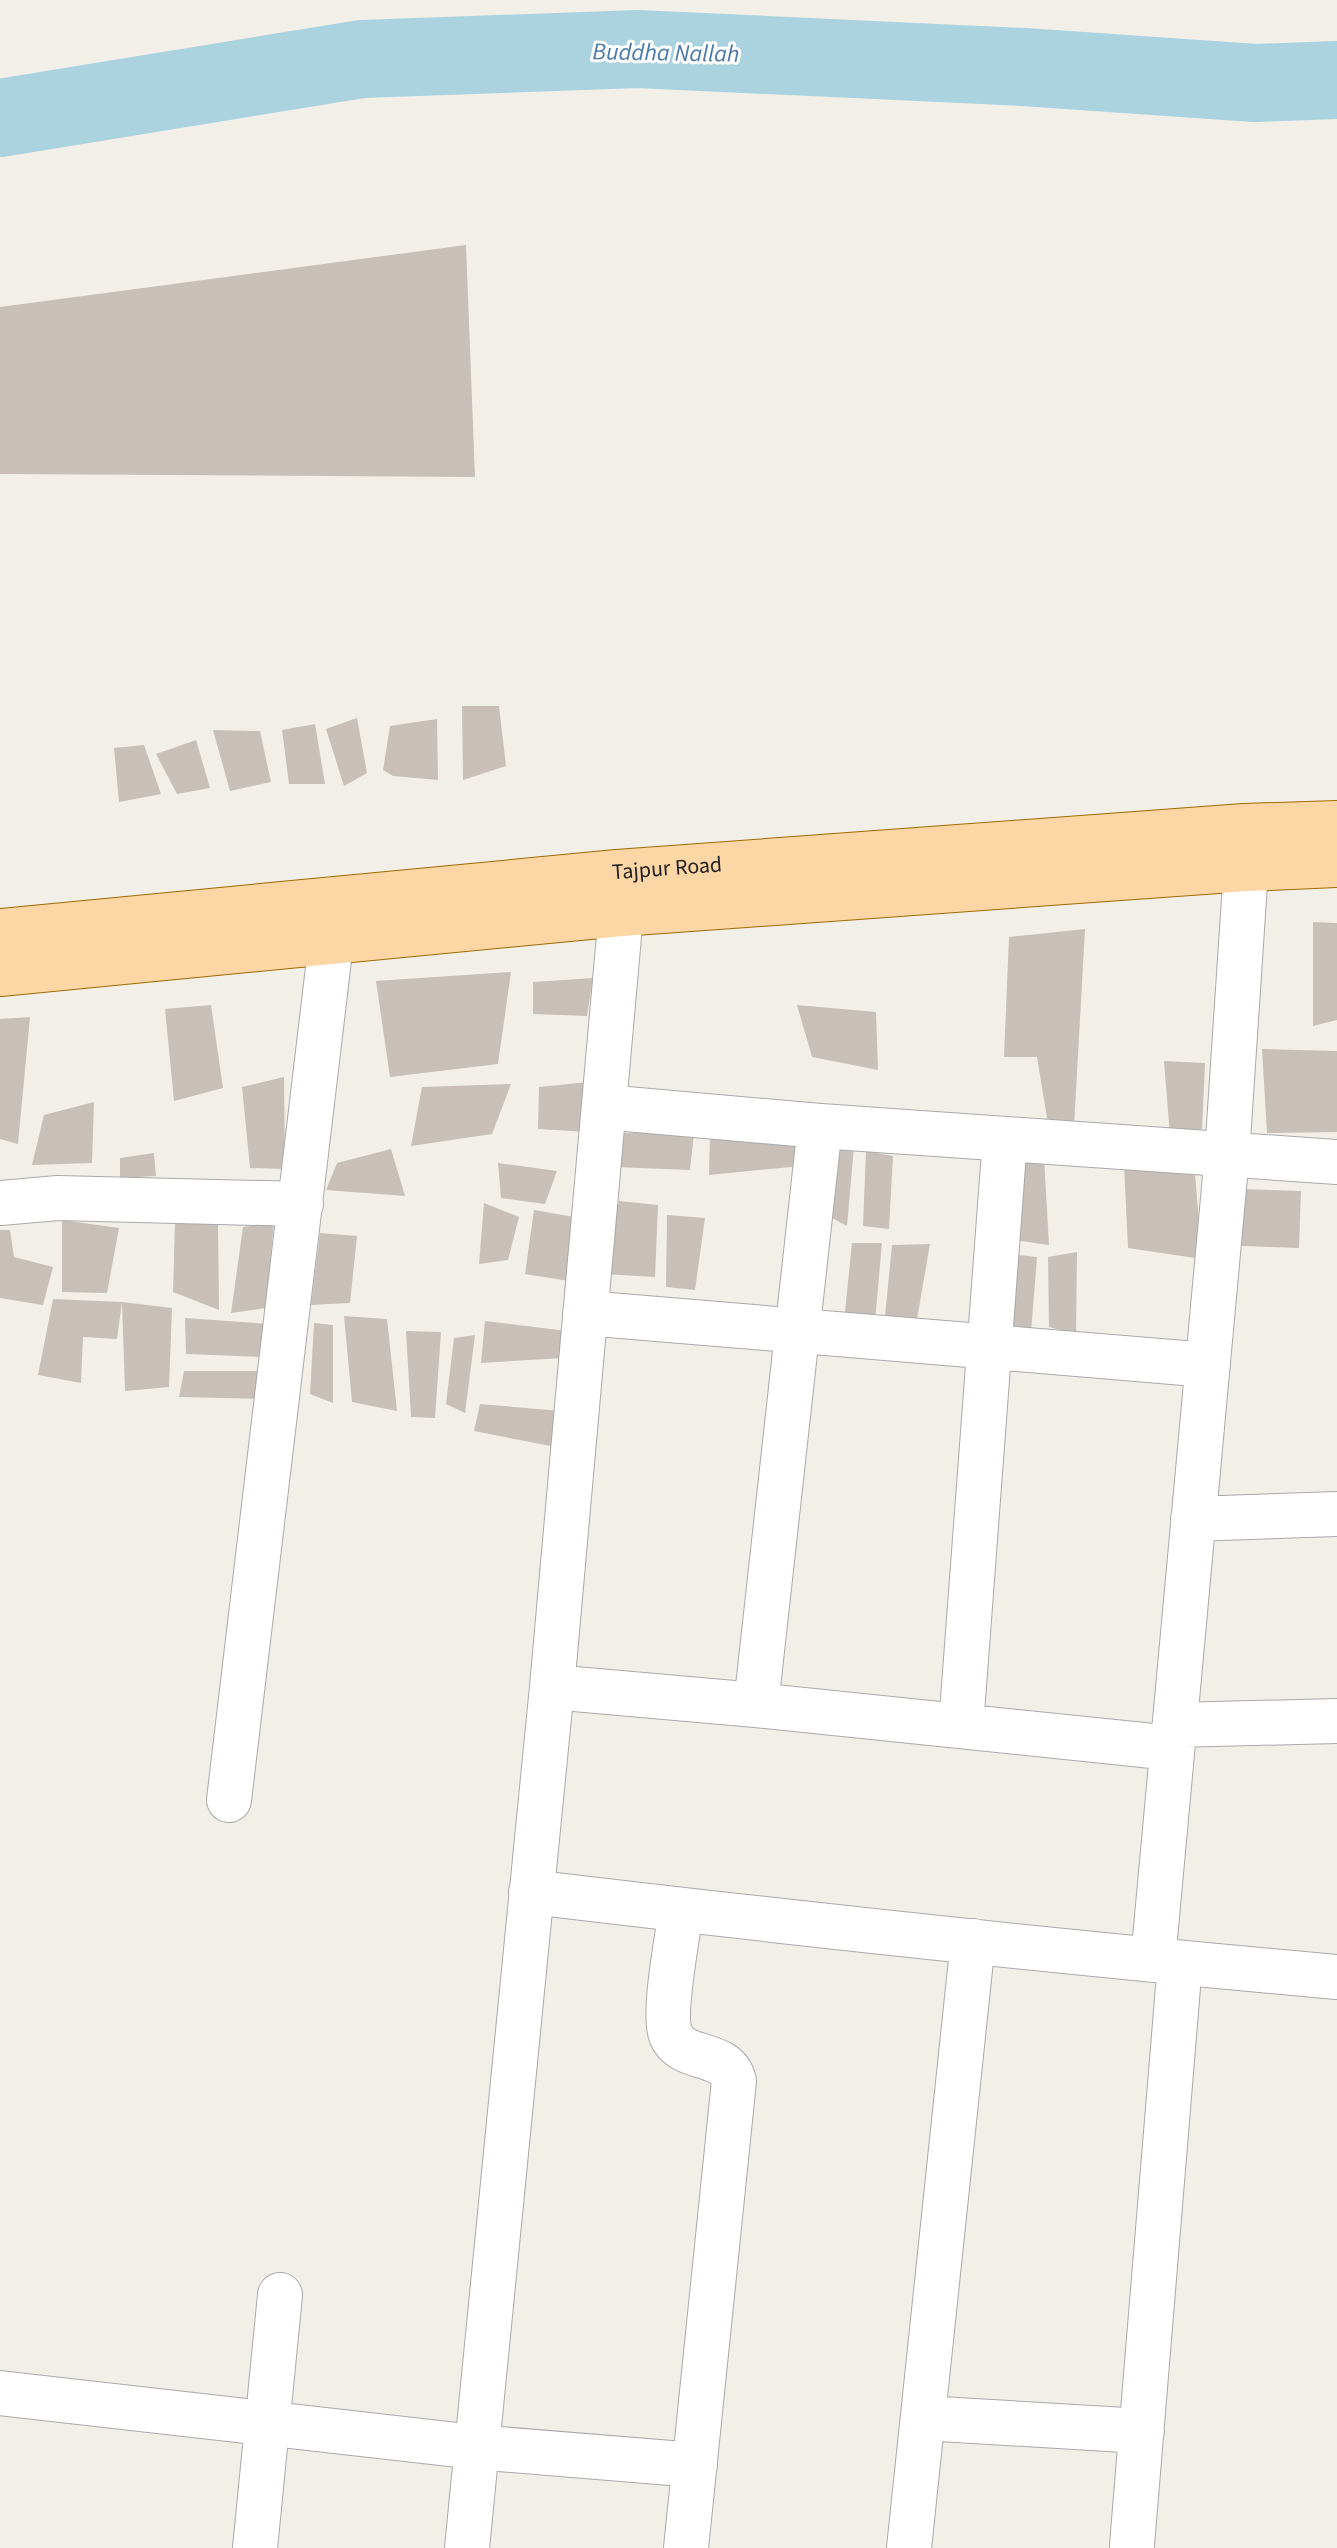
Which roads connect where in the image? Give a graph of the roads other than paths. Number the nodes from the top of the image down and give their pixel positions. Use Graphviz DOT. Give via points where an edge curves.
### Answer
graph roads {
  1 [pos="1337,823"];
  2 [pos="1337,865"];
  3 [pos="1246,869"];
  4 [pos="704,887"];
  5 [pos="621,914"];
  6 [pos="0,931"];
  7 [pos="331,943"];
  8 [pos="0,974"];
  9 [pos="604,1107"];
  10 [pos="820,1126"];
  11 [pos="1005,1139"];
  12 [pos="1227,1155"];
  13 [pos="1337,1162"];
  14 [pos="0,1203"];
  15 [pos="301,1204"];
  16 [pos="585,1313"];
  17 [pos="797,1330"];
  18 [pos="989,1349"];
  19 [pos="1208,1365"];
  20 [pos="1337,1514"];
  21 [pos="1193,1519"];
  22 [pos="552,1687"];
  23 [pos="756,1705"];
  24 [pos="1337,1721"];
  25 [pos="961,1726"];
  26 [pos="1174,1737"];
  27 [pos="229,1800"];
  28 [pos="531,1892"];
  29 [pos="681,1910"];
  30 [pos="973,1941"];
  31 [pos="1167,1962"];
  32 [pos="1337,1977"];
  33 [pos="280,2295"];
  34 [pos="0,2393"];
  35 [pos="923,2418"];
  36 [pos="267,2425"];
  37 [pos="1142,2431"];
  38 [pos="475,2447"];
  39 [pos="695,2465"];
  40 [pos="1132,2545"];
  41 [pos="255,2548"];
  42 [pos="467,2548"];
  43 [pos="686,2548"];
  44 [pos="909,2548"];
  1 -- 4 [label="main road, Tajpur Road" via="1228,827"];
  2 -- 3 [label="main road, Tajpur Road"];
  3 -- 4 [label="main road, Tajpur Road"];
  3 -- 12 [label="street"];
  4 -- 5 [label="main road, Tajpur Road"];
  4 -- 6 [label="main road, Tajpur Road"];
  5 -- 7 [label="main road, Tajpur Road"];
  5 -- 9 [label="street"];
  7 -- 8 [label="main road, Tajpur Road"];
  7 -- 15 [label="street"];
  9 -- 10 [label="street"];
  9 -- 16 [label="street"];
  10 -- 11 [label="street"];
  10 -- 17 [label="street"];
  11 -- 12 [label="street"];
  11 -- 18 [label="street"];
  12 -- 13 [label="street"];
  12 -- 19 [label="street"];
  14 -- 15 [label="street" via="58,1198"];
  15 -- 27 [label="street"];
  16 -- 17 [label="street"];
  16 -- 22 [label="street"];
  17 -- 18 [label="street"];
  17 -- 23 [label="street"];
  18 -- 19 [label="street"];
  18 -- 25 [label="street"];
  19 -- 21 [label="street"];
  20 -- 21 [label="street"];
  21 -- 26 [label="street"];
  22 -- 23 [label="street"];
  22 -- 28 [label="street"];
  23 -- 25 [label="street"];
  24 -- 26 [label="street"];
  25 -- 26 [label="street"];
  26 -- 31 [label="street"];
  28 -- 29 [label="street"];
  28 -- 38 [label="street"];
  29 -- 30 [label="street"];
  29 -- 39 [label="street" via="668,2014 672,2037 688,2051 725,2064 734,2081"];
  30 -- 31 [label="street"];
  30 -- 35 [label="street"];
  31 -- 32 [label="street"];
  31 -- 37 [label="street"];
  33 -- 36 [label="street"];
  34 -- 36 [label="street"];
  35 -- 37 [label="street"];
  35 -- 44 [label="street"];
  36 -- 38 [label="street"];
  36 -- 41 [label="street"];
  37 -- 40 [label="street"];
  38 -- 39 [label="street"];
  38 -- 42 [label="street"];
  39 -- 43 [label="street"];
}
